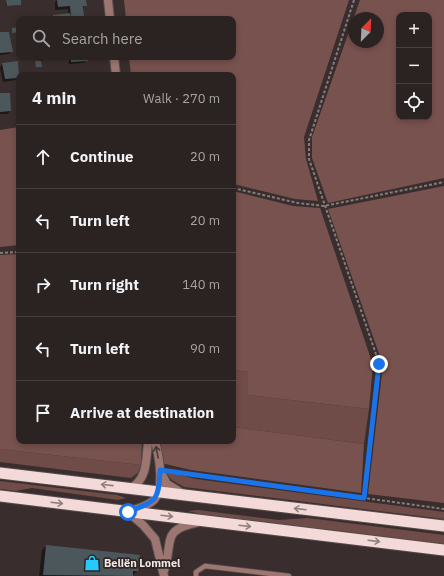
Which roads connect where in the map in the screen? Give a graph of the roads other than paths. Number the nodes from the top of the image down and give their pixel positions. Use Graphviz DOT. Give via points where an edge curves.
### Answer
graph roads {
  1 [pos="108,0"];
  2 [pos="110,16"];
  3 [pos="114,60"];
  4 [pos="116,72"];
  5 [pos="148,444"];
  6 [pos="156,444"];
  7 [pos="160,470"];
  8 [pos="0,473"];
  9 [pos="130,488"];
  10 [pos="159,491"];
  11 [pos="184,494"];
  12 [pos="0,496"];
  13 [pos="128,512"];
  14 [pos="206,521"];
  15 [pos="444,526"];
  16 [pos="444,550"];
  17 [pos="164,574"];
  18 [pos="196,576"];
  19 [pos="289,576"];
  1 -- 2 [label="street"];
  3 -- 4 [label="street"];
  5 -- 9 [label="street" via="143,477"];
  7 -- 6 [label="street, one-way"];
  7 -- 10 [label="street"];
  7 -- 11 [label="street" via="167,484"];
  9 -- 8 [label="highway, one-way"];
  9 -- 10 [label="highway"];
  10 -- 11 [label="highway"];
  10 -- 13 [label="street" via="154,500"];
  15 -- 11 [label="highway, one-way"];
  12 -- 13 [label="highway, one-way"];
  13 -- 14 [label="highway, one-way"];
  13 -- 17 [label="street" via="155,539"];
  14 -- 16 [label="highway, one-way"];
  14 -- 17 [label="street" via="182,526 173,531 169,539"];
  18 -- 19 [label="lane" via="196,572 205,566"];
}
